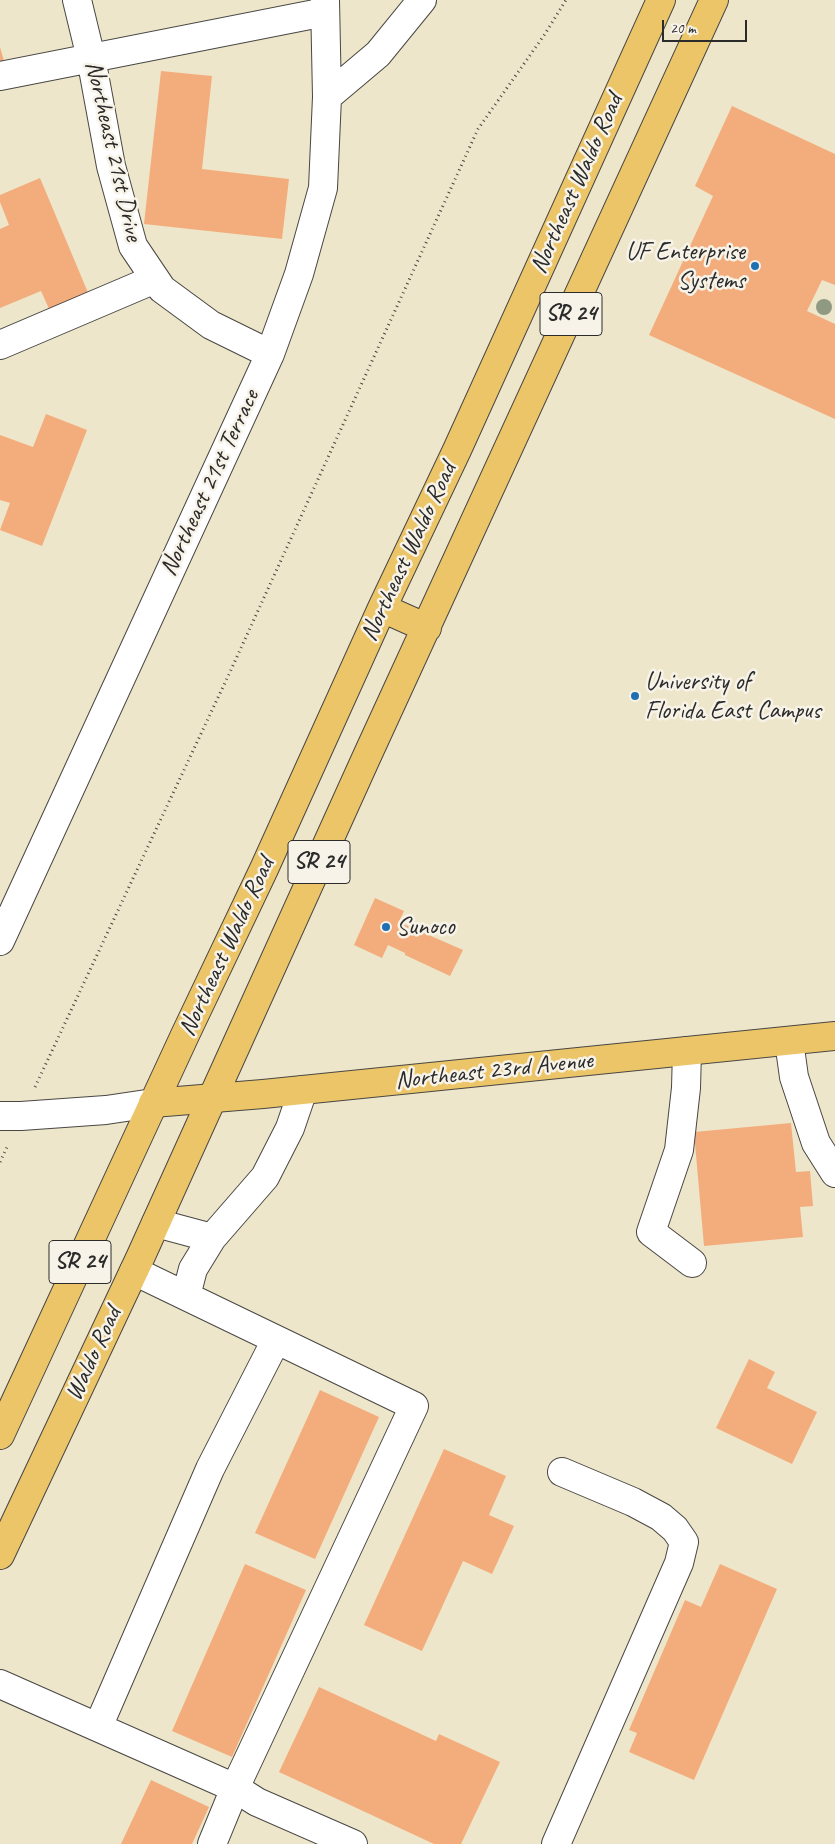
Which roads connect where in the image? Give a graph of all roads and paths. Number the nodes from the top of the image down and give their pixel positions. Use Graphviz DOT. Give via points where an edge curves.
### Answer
graph roads {
  1 [pos="77,0"];
  2 [pos="422,0"];
  3 [pos="566,0"];
  4 [pos="661,0"];
  5 [pos="714,0"];
  6 [pos="325,6"];
  7 [pos="91,58"];
  8 [pos="0,76"];
  9 [pos="327,97"];
  10 [pos="155,279"];
  11 [pos="0,344"];
  12 [pos="270,354"];
  13 [pos="382,608"];
  14 [pos="427,628"];
  15 [pos="0,942"];
  16 [pos="835,1036"];
  17 [pos="790,1041"];
  18 [pos="688,1051"];
  19 [pos="303,1090"];
  20 [pos="213,1098"];
  21 [pos="154,1103"];
  22 [pos="11,1116"];
  23 [pos="0,1162"];
  24 [pos="835,1173"];
  25 [pos="156,1223"];
  26 [pos="212,1238"];
  27 [pos="692,1263"];
  28 [pos="134,1271"];
  29 [pos="186,1296"];
  30 [pos="276,1340"];
  31 [pos="0,1435"];
  32 [pos="562,1472"];
  33 [pos="0,1555"];
  34 [pos="0,1684"];
  35 [pos="98,1728"];
  36 [pos="235,1788"];
  37 [pos="212,1844"];
  38 [pos="353,1844"];
  39 [pos="556,1844"];
  1 -- 7 [label="street, Northeast 21st Drive"];
  2 -- 9 [label="street" via="378,54"];
  3 -- 22 [label="path" via="478,129 230,672"];
  4 -- 13 [label="main road, Northeast Waldo Road / SR 24"];
  5 -- 14 [label="main road, Northeast Waldo Road / SR 24"];
  6 -- 7 [label="street"];
  6 -- 9 [label="street, Northeast 21st Terrace"];
  7 -- 8 [label="street"];
  7 -- 10 [label="street, Northeast 21st Drive" via="111,166 133,246"];
  9 -- 12 [label="street, Northeast 21st Terrace" via="323,188 299,274"];
  10 -- 11 [label="street"];
  10 -- 12 [label="street, Northeast 21st Drive" via="162,289 210,325"];
  12 -- 15 [label="street, Northeast 21st Terrace"];
  13 -- 14 [label="main road"];
  13 -- 21 [label="main road, Northeast Waldo Road / SR 24"];
  14 -- 20 [label="main road, Northeast Waldo Road / SR 24"];
  16 -- 17 [label="main road, Northeast 23rd Avenue"];
  17 -- 18 [label="main road, Northeast 23rd Avenue"];
  17 -- 24 [label="street" via="794,1077 816,1143"];
  18 -- 19 [label="main road, Northeast 23rd Avenue"];
  18 -- 27 [label="street" via="679,1150 651,1232"];
  19 -- 20 [label="main road, Northeast 23rd Avenue"];
  19 -- 26 [label="street" via="290,1128 265,1177"];
  20 -- 21 [label="main road, Northeast 23rd Avenue"];
  20 -- 25 [label="main road, Waldo Road / SR 24"];
  21 -- 22 [label="street" via="126,1109"];
  21 -- 31 [label="main road, Waldo Road / SR 24"];
  22 -- 23 [label="path"];
  25 -- 26 [label="street"];
  25 -- 28 [label="main road, Waldo Road / SR 24"];
  26 -- 29 [label="street" via="193,1269"];
  28 -- 29 [label="street"];
  28 -- 33 [label="main road, Waldo Road / SR 24"];
  29 -- 30 [label="street"];
  30 -- 35 [label="street" via="210,1469"];
  30 -- 36 [label="street" via="414,1406"];
  32 -- 39 [label="street" via="654,1513 675,1529 684,1542 679,1563"];
  34 -- 35 [label="street"];
  35 -- 36 [label="street"];
  36 -- 37 [label="street"];
  36 -- 38 [label="street" via="257,1802"];
}
